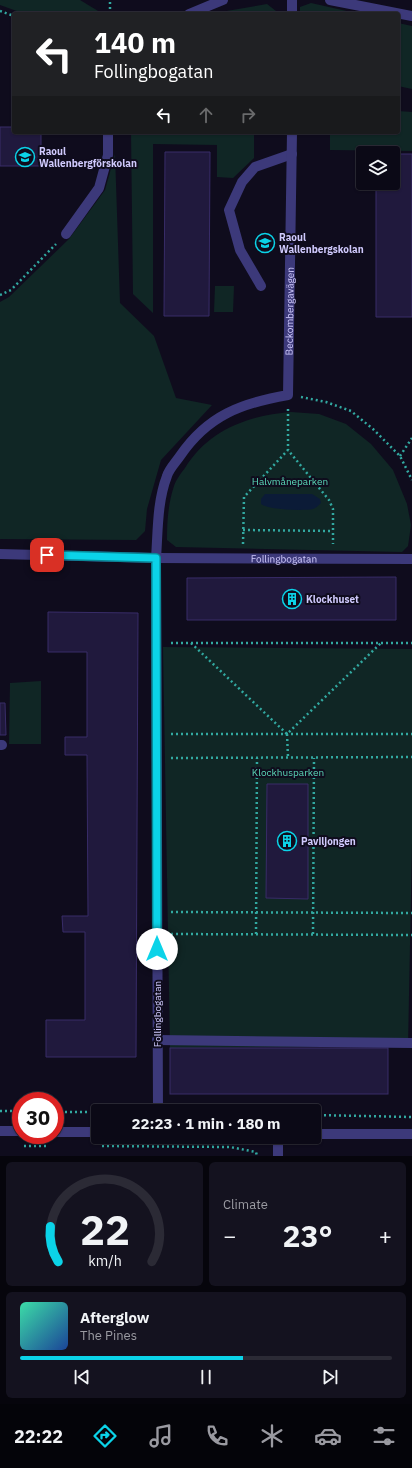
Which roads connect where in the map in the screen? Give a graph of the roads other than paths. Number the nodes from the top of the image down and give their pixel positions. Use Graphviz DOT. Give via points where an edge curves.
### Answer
graph roads {
  1 [pos="223,0"];
  2 [pos="292,0"];
  3 [pos="330,0"];
  4 [pos="363,3"];
  5 [pos="194,12"];
  6 [pos="292,12"];
  7 [pos="397,12"];
  8 [pos="400,13"];
  9 [pos="412,16"];
  10 [pos="108,134"];
  11 [pos="292,134"];
  12 [pos="292,154"];
  13 [pos="66,234"];
  14 [pos="261,286"];
  15 [pos="0,554"];
  16 [pos="156,558"];
  17 [pos="412,559"];
  18 [pos="158,1040"];
  19 [pos="412,1043"];
  20 [pos="158,1104"];
  21 [pos="0,1131"];
  22 [pos="12,1132"];
  23 [pos="64,1132"];
  24 [pos="91,1132"];
  25 [pos="321,1134"];
  26 [pos="412,1134"];
  27 [pos="278,1144"];
  28 [pos="278,1156"];
  1 -- 5 [label="street"];
  2 -- 6 [label="street"];
  3 -- 4 [label="street"];
  4 -- 7 [label="street"];
  8 -- 9 [label="street"];
  10 -- 13 [label="street" via="108,156 99,188"];
  11 -- 12 [label="street, Beckombergavägen"];
  12 -- 14 [label="street" via="255,167 242,182 229,210 240,250"];
  12 -- 16 [label="street, Beckombergavägen" via="288,395 254,401 224,413 190,442 167,475 159,510"];
  15 -- 16 [label="street, Follingbogatan"];
  16 -- 17 [label="street, Follingbogatan"];
  16 -- 18 [label="street, Follingbogatan"];
  18 -- 19 [label="street"];
  18 -- 20 [label="street, Follingbogatan"];
  21 -- 22 [label="street"];
  23 -- 24 [label="street"];
  25 -- 26 [label="street"];
  27 -- 28 [label="street"];
}
